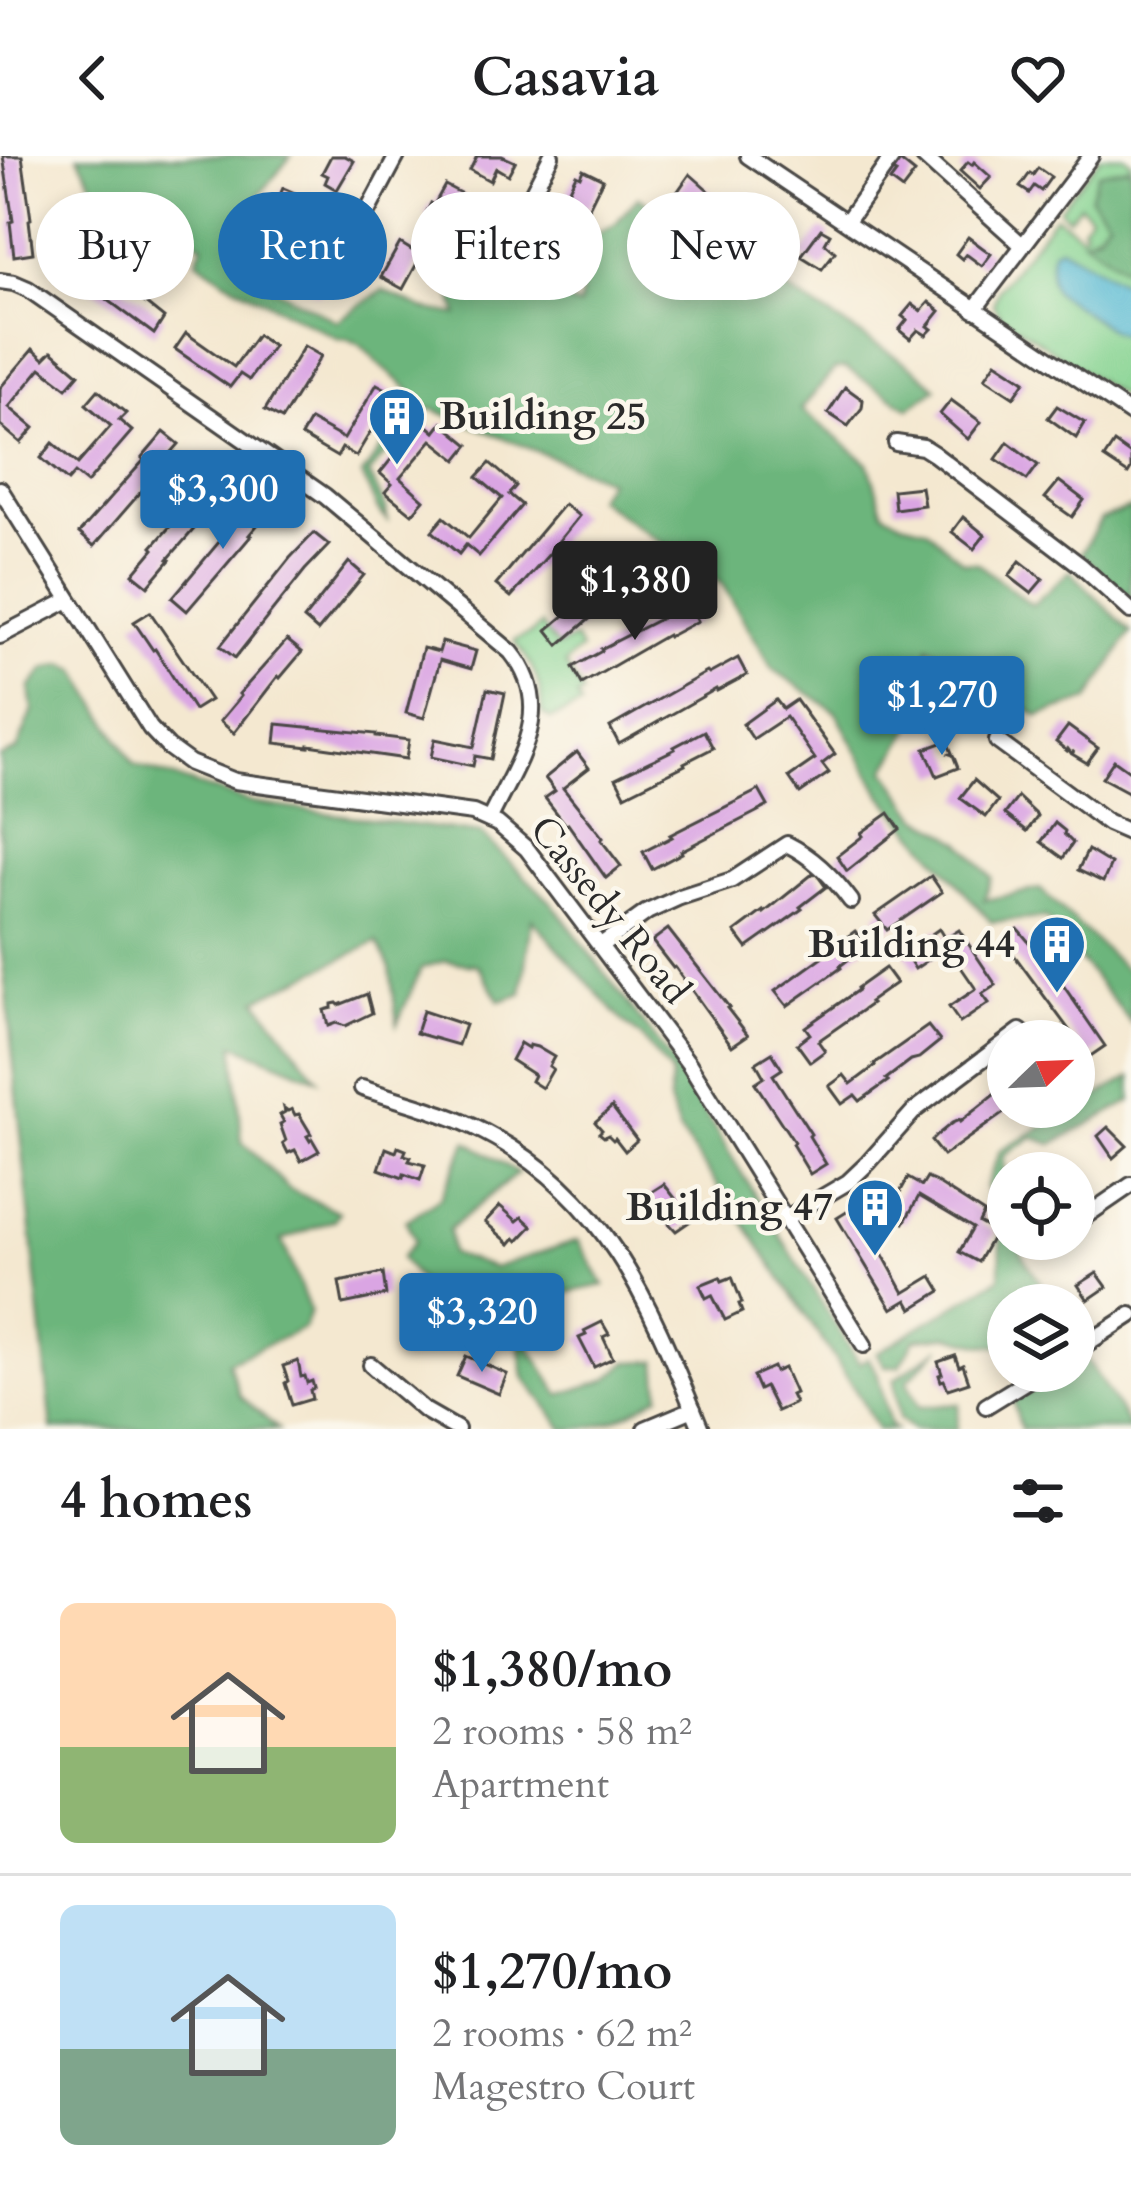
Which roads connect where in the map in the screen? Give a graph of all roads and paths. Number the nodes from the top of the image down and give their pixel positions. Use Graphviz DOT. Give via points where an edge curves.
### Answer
graph roads {
  1 [pos="398,156"];
  2 [pos="551,156"];
  3 [pos="748,156"];
  4 [pos="893,156"];
  5 [pos="923,156"];
  6 [pos="1091,156"];
  7 [pos="378,192"];
  8 [pos="532,192"];
  9 [pos="847,221"];
  10 [pos="1022,245"];
  11 [pos="0,281"];
  12 [pos="974,310"];
  13 [pos="1131,414"];
  14 [pos="896,442"];
  15 [pos="0,489"];
  16 [pos="69,600"];
  17 [pos="1131,611"];
  18 [pos="0,636"];
  19 [pos="997,741"];
  20 [pos="490,820"];
  21 [pos="1131,833"];
  22 [pos="851,901"];
  23 [pos="601,945"];
  24 [pos="987,1056"];
  25 [pos="362,1088"];
  26 [pos="1131,1185"];
  27 [pos="1095,1210"];
  28 [pos="785,1220"];
  29 [pos="1131,1315"];
  30 [pos="1095,1338"];
  31 [pos="864,1345"];
  32 [pos="371,1365"];
  33 [pos="1009,1392"];
  34 [pos="986,1406"];
  35 [pos="693,1408"];
  36 [pos="457,1429"];
  37 [pos="645,1429"];
  38 [pos="701,1429"];
  1 -- 7 [label="street"];
  2 -- 8 [label="street"];
  3 -- 9 [label="street"];
  4 -- 9 [label="street"];
  5 -- 10 [label="street"];
  6 -- 10 [label="street"];
  9 -- 12 [label="street"];
  10 -- 12 [label="street"];
  11 -- 20 [label="street" via="28,289 309,484 511,652 529,680 533,716"];
  12 -- 13 [label="street"];
  14 -- 17 [label="street" via="934,454"];
  15 -- 16 [label="street, Cassedy Road"];
  16 -- 18 [label="street"];
  16 -- 20 [label="street, Cassedy Road" via="144,721 201,769"];
  19 -- 21 [label="street"];
  20 -- 23 [label="street, Cassedy Road" via="527,849"];
  22 -- 23 [label="street" via="787,844 732,880 647,912"];
  23 -- 28 [label="street, Cassedy Road" via="689,1064"];
  24 -- 28 [label="street" via="914,1110 848,1182"];
  25 -- 35 [label="street" via="484,1132 574,1200 638,1283"];
  26 -- 27 [label="street"];
  28 -- 31 [label="street, Cassedy Road"];
  29 -- 30 [label="street"];
  32 -- 36 [label="street"];
  33 -- 34 [label="street"];
  35 -- 37 [label="street"];
  35 -- 38 [label="street"];
}
